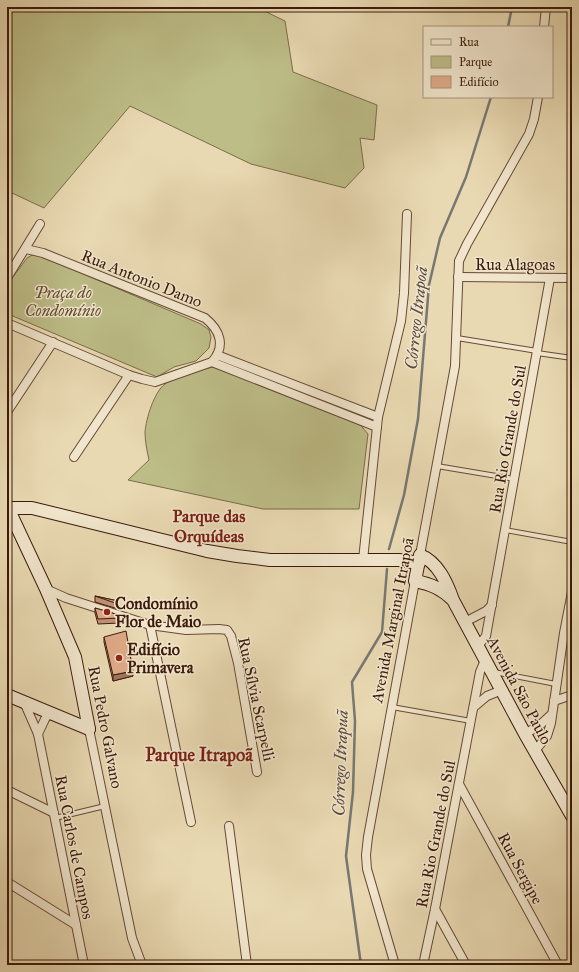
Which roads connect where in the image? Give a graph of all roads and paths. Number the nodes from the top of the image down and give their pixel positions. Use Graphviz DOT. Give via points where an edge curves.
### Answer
graph roads {
  1 [pos="546,7"];
  2 [pos="544,26"];
  3 [pos="538,98"];
  4 [pos="408,214"];
  5 [pos="40,224"];
  6 [pos="26,249"];
  7 [pos="458,277"];
  8 [pos="7,278"];
  9 [pos="550,278"];
  10 [pos="572,278"];
  11 [pos="7,323"];
  12 [pos="457,338"];
  13 [pos="53,342"];
  14 [pos="537,352"];
  15 [pos="215,358"];
  16 [pos="572,358"];
  17 [pos="129,375"];
  18 [pos="7,412"];
  19 [pos="378,417"];
  20 [pos="377,427"];
  21 [pos="74,457"];
  22 [pos="437,466"];
  23 [pos="514,479"];
  24 [pos="8,507"];
  25 [pos="505,530"];
  26 [pos="572,542"];
  27 [pos="420,559"];
  28 [pos="364,560"];
  29 [pos="415,581"];
  30 [pos="46,589"];
  31 [pos="572,592"];
  32 [pos="66,598"];
  33 [pos="453,600"];
  34 [pos="492,605"];
  35 [pos="53,606"];
  36 [pos="465,622"];
  37 [pos="150,625"];
  38 [pos="568,632"];
  39 [pos="478,646"];
  40 [pos="485,660"];
  41 [pos="492,672"];
  42 [pos="557,684"];
  43 [pos="502,690"];
  44 [pos="7,694"];
  45 [pos="572,695"];
  46 [pos="554,701"];
  47 [pos="24,702"];
  48 [pos="392,707"];
  49 [pos="474,707"];
  50 [pos="50,712"];
  51 [pos="552,714"];
  52 [pos="470,721"];
  53 [pos="89,729"];
  54 [pos="38,734"];
  55 [pos="525,734"];
  56 [pos="535,751"];
  57 [pos="258,772"];
  58 [pos="460,784"];
  59 [pos="7,790"];
  60 [pos="105,806"];
  61 [pos="54,816"];
  62 [pos="572,816"];
  63 [pos="191,822"];
  64 [pos="229,826"];
  65 [pos="7,882"];
  66 [pos="435,909"];
  67 [pos="76,925"];
  68 [pos="84,965"];
  69 [pos="142,965"];
  70 [pos="247,965"];
  71 [pos="394,965"];
  72 [pos="423,965"];
  73 [pos="466,965"];
  74 [pos="558,965"];
  1 -- 2 [label="street"];
  3 -- 7 [label="street, Avenida Marginal Itrapoã" via="529,134 467,244 459,261"];
  4 -- 19 [label="street" via="401,321"];
  5 -- 6 [label="street"];
  6 -- 8 [label="street"];
  6 -- 15 [label="street, Rua Antonio Damo" via="43,253 205,318 216,329 220,344"];
  7 -- 9 [label="street, Rua Alagoas"];
  7 -- 12 [label="street, Avenida Marginal Itrapoã"];
  9 -- 10 [label="street, Rua Alagoas"];
  9 -- 14 [label="street, Rua Rio Grande do Sul"];
  11 -- 13 [label="street"];
  12 -- 14 [label="lane"];
  12 -- 22 [label="street, Avenida Marginal Itrapoã" via="455,366"];
  13 -- 17 [label="street"];
  13 -- 18 [label="street"];
  14 -- 16 [label="lane"];
  14 -- 23 [label="street, Rua Rio Grande do Sul"];
  15 -- 17 [label="street" via="155,382"];
  15 -- 19 [label="street"];
  15 -- 20 [label="street"];
  17 -- 21 [label="street"];
  19 -- 20 [label="street"];
  20 -- 28 [label="street"];
  22 -- 23 [label="lane"];
  22 -- 27 [label="street, Avenida Marginal Itrapoã"];
  23 -- 25 [label="street, Rua Rio Grande do Sul"];
  24 -- 28 [label="main road" via="32,508 237,556 270,560"];
  24 -- 30 [label="main road, Rua Pedro Galvano"];
  25 -- 26 [label="lane"];
  25 -- 34 [label="street, Rua Rio Grande do Sul"];
  27 -- 28 [label="main road"];
  27 -- 29 [label="main road, Avenida Marginal Itrapoã"];
  27 -- 33 [label="main road, Avenida São Paulo" via="428,558 435,564"];
  29 -- 33 [label="main road, Avenida São Paulo" via="433,585"];
  29 -- 48 [label="street, Avenida Marginal Itrapoã"];
  30 -- 32 [label="street, Rua Sílvia Scarpelli"];
  30 -- 35 [label="main road, Rua Pedro Galvano"];
  31 -- 38 [label="street"];
  32 -- 35 [label="street"];
  32 -- 37 [label="street, Rua Sílvia Scarpelli"];
  33 -- 36 [label="main road, Avenida São Paulo"];
  34 -- 36 [label="street"];
  34 -- 39 [label="street, Rua Rio Grande do Sul" via="486,636"];
  35 -- 53 [label="main road, Rua Pedro Galvano" via="75,657"];
  36 -- 39 [label="main road, Avenida São Paulo"];
  37 -- 57 [label="street, Rua Sílvia Scarpelli" via="186,630 227,630 238,663"];
  37 -- 63 [label="street"];
  38 -- 42 [label="street"];
  39 -- 40 [label="main road, Avenida São Paulo"];
  40 -- 41 [label="main road, Avenida São Paulo"];
  40 -- 49 [label="street, Rua Rio Grande do Sul" via="480,672"];
  41 -- 42 [label="lane"];
  41 -- 43 [label="main road, Avenida São Paulo"];
  42 -- 46 [label="street"];
  43 -- 49 [label="street" via="487,696"];
  43 -- 55 [label="main road, Avenida São Paulo"];
  44 -- 47 [label="main road"];
  45 -- 46 [label="street"];
  46 -- 51 [label="street"];
  47 -- 50 [label="main road"];
  47 -- 54 [label="street, Rua Carlos de Campos"];
  48 -- 52 [label="lane"];
  48 -- 71 [label="street, Avenida Marginal Itrapoã" via="366,855 367,869"];
  49 -- 52 [label="street, Rua Rio Grande do Sul"];
  50 -- 53 [label="main road"];
  50 -- 54 [label="street"];
  51 -- 55 [label="street"];
  51 -- 56 [label="street" via="547,736"];
  52 -- 58 [label="street, Rua Rio Grande do Sul"];
  53 -- 60 [label="street, Rua Pedro Galvano"];
  54 -- 61 [label="street, Rua Carlos de Campos"];
  55 -- 56 [label="main road, Avenida São Paulo"];
  56 -- 62 [label="main road, Avenida São Paulo"];
  58 -- 66 [label="street, Rua Rio Grande do Sul"];
  58 -- 74 [label="street, Rua Sergipe"];
  59 -- 61 [label="street"];
  60 -- 61 [label="lane"];
  60 -- 69 [label="street, Rua Pedro Galvano" via="132,938"];
  61 -- 67 [label="street, Rua Carlos de Campos"];
  64 -- 70 [label="street"];
  65 -- 67 [label="street"];
  66 -- 72 [label="street, Rua Rio Grande do Sul"];
  66 -- 73 [label="street"];
  67 -- 68 [label="street, Rua Carlos de Campos"];
}
